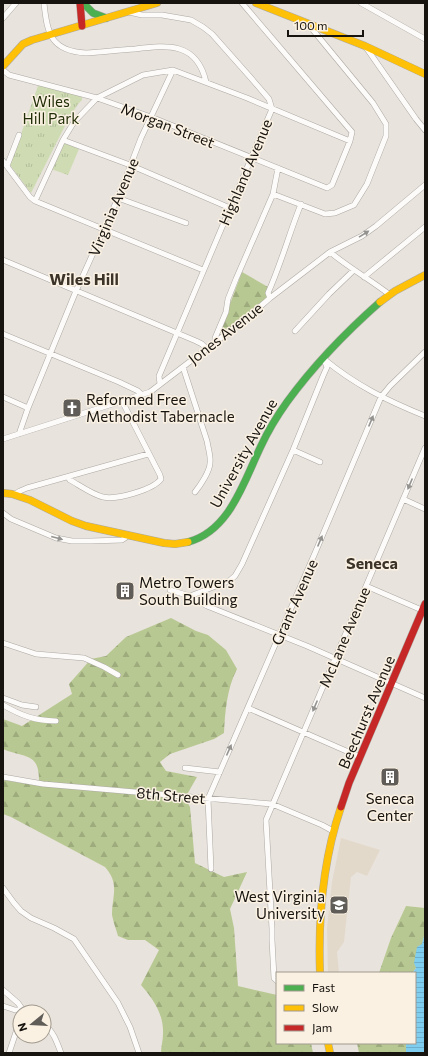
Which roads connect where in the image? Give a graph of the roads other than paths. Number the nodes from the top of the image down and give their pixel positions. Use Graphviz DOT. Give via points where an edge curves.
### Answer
graph roads {
  1 [pos="16,3"];
  2 [pos="44,3"];
  3 [pos="81,3"];
  4 [pos="156,3"];
  5 [pos="242,3"];
  6 [pos="256,3"];
  7 [pos="361,3"];
  8 [pos="128,12"];
  9 [pos="3,18"];
  10 [pos="106,18"];
  11 [pos="306,22"];
  12 [pos="82,26"];
  13 [pos="50,35"];
  14 [pos="425,40"];
  15 [pos="365,46"];
  16 [pos="3,66"];
  17 [pos="3,70"];
  18 [pos="173,70"];
  19 [pos="425,74"];
  20 [pos="206,82"];
  21 [pos="97,98"];
  22 [pos="272,109"];
  23 [pos="151,117"];
  24 [pos="425,130"];
  25 [pos="19,135"];
  26 [pos="63,140"];
  27 [pos="350,141"];
  28 [pos="251,158"];
  29 [pos="3,160"];
  30 [pos="130,165"];
  31 [pos="7,166"];
  32 [pos="278,168"];
  33 [pos="425,185"];
  34 [pos="273,194"];
  35 [pos="118,198"];
  36 [pos="35,201"];
  37 [pos="300,204"];
  38 [pos="230,208"];
  39 [pos="186,223"];
  40 [pos="425,227"];
  41 [pos="104,230"];
  42 [pos="330,252"];
  43 [pos="3,260"];
  44 [pos="203,270"];
  45 [pos="354,270"];
  46 [pos="425,275"];
  47 [pos="364,276"];
  48 [pos="76,290"];
  49 [pos="390,295"];
  50 [pos="270,298"];
  51 [pos="294,331"];
  52 [pos="177,333"];
  53 [pos="3,334"];
  54 [pos="214,343"];
  55 [pos="207,349"];
  56 [pos="425,352"];
  57 [pos="50,353"];
  58 [pos="323,358"];
  59 [pos="183,367"];
  60 [pos="160,384"];
  61 [pos="141,394"];
  62 [pos="3,397"];
  63 [pos="381,398"];
  64 [pos="122,401"];
  65 [pos="28,408"];
  66 [pos="425,416"];
  67 [pos="19,434"];
  68 [pos="3,439"];
  69 [pos="425,448"];
  70 [pos="293,450"];
  71 [pos="148,454"];
  72 [pos="320,462"];
  73 [pos="68,477"];
  74 [pos="195,492"];
  75 [pos="3,493"];
  76 [pos="15,494"];
  77 [pos="403,499"];
  78 [pos="425,509"];
  79 [pos="3,513"];
  80 [pos="126,535"];
  81 [pos="366,586"];
  82 [pos="170,590"];
  83 [pos="190,596"];
  84 [pos="424,609"];
  85 [pos="279,635"];
  86 [pos="3,643"];
  87 [pos="335,658"];
  88 [pos="118,675"];
  89 [pos="392,683"];
  90 [pos="3,698"];
  91 [pos="425,698"];
  92 [pos="3,706"];
  93 [pos="36,707"];
  94 [pos="248,708"];
  95 [pos="56,721"];
  96 [pos="304,732"];
  97 [pos="360,757"];
  98 [pos="185,768"];
  99 [pos="220,772"];
  100 [pos="3,777"];
  101 [pos="208,799"];
  102 [pos="272,804"];
  103 [pos="333,831"];
  104 [pos="211,870"];
  105 [pos="3,888"];
  106 [pos="320,972"];
  107 [pos="276,980"];
  108 [pos="3,990"];
  109 [pos="19,1004"];
  110 [pos="52,1033"];
  111 [pos="61,1053"];
  112 [pos="138,1053"];
  1 -- 9 [label="street"];
  2 -- 13 [label="street"];
  3 -- 10 [label="street" via="96,16"];
  3 -- 12 [label="street"];
  4 -- 8 [label="street"];
  5 -- 27 [label="street" via="349,127 352,132"];
  6 -- 11 [label="street"];
  7 -- 14 [label="street"];
  8 -- 10 [label="street"];
  8 -- 22 [label="street, Highland Avenue" via="191,20 203,27 256,83 269,99"];
  10 -- 12 [label="street"];
  11 -- 15 [label="street"];
  11 -- 37 [label="street" via="373,103 386,124 386,136 367,184 354,204 335,213 325,214"];
  12 -- 13 [label="street"];
  13 -- 16 [label="street" via="23,44"];
  13 -- 20 [label="street" via="56,44 75,52 175,47 194,56 202,68"];
  15 -- 19 [label="street"];
  15 -- 24 [label="street"];
  17 -- 21 [label="street, Morgan Street" via="9,74"];
  18 -- 20 [label="street"];
  18 -- 21 [label="street" via="143,75"];
  18 -- 23 [label="street, Virginia Avenue"];
  20 -- 22 [label="street"];
  21 -- 23 [label="street, Morgan Street"];
  21 -- 26 [label="street" via="74,122"];
  22 -- 27 [label="street"];
  22 -- 28 [label="street, Highland Avenue"];
  23 -- 28 [label="street, Morgan Street"];
  23 -- 30 [label="street, Virginia Avenue"];
  25 -- 31 [label="street"];
  26 -- 30 [label="street"];
  26 -- 36 [label="street"];
  27 -- 32 [label="street, Morgan Street" via="330,187"];
  28 -- 32 [label="street, Morgan Street"];
  28 -- 38 [label="street, Highland Avenue"];
  29 -- 31 [label="street"];
  30 -- 35 [label="street, Virginia Avenue"];
  30 -- 38 [label="street"];
  31 -- 36 [label="street"];
  32 -- 34 [label="street"];
  42 -- 33 [label="street, Jones Avenue, one-way" via="362,236"];
  34 -- 37 [label="street"];
  34 -- 54 [label="street" via="228,299 226,312"];
  35 -- 39 [label="street"];
  35 -- 41 [label="street, Virginia Avenue"];
  36 -- 41 [label="street"];
  37 -- 50 [label="street" via="268,293"];
  38 -- 44 [label="street, Highland Avenue"];
  40 -- 47 [label="street"];
  41 -- 44 [label="street"];
  41 -- 48 [label="street, Virginia Avenue"];
  42 -- 45 [label="street"];
  42 -- 50 [label="street, Jones Avenue"];
  43 -- 48 [label="street"];
  44 -- 52 [label="street, Highland Avenue"];
  45 -- 47 [label="street"];
  45 -- 51 [label="street"];
  46 -- 49 [label="street, University Avenue"];
  47 -- 49 [label="street"];
  48 -- 52 [label="street"];
  48 -- 57 [label="street, Virginia Avenue"];
  49 -- 58 [label="street, University Avenue"];
  50 -- 54 [label="street, Jones Avenue"];
  52 -- 55 [label="street" via="202,344"];
  52 -- 60 [label="street, Highland Avenue" via="159,376"];
  53 -- 57 [label="street"];
  54 -- 55 [label="street, Jones Avenue"];
  55 -- 59 [label="street, Jones Avenue"];
  56 -- 63 [label="street, Grant Avenue"];
  57 -- 61 [label="street"];
  57 -- 65 [label="street, Virginia Avenue"];
  58 -- 63 [label="street" via="331,366"];
  58 -- 70 [label="street" via="327,367"];
  58 -- 80 [label="street, University Avenue" via="291,396 267,434 230,507 214,528 202,537 176,544"];
  59 -- 60 [label="street, Jones Avenue"];
  59 -- 74 [label="street" via="210,453 210,464 200,487"];
  60 -- 61 [label="street, Jones Avenue" via="150,392"];
  61 -- 64 [label="street, Jones Avenue"];
  62 -- 65 [label="street"];
  63 -- 66 [label="street"];
  85 -- 63 [label="street, Grant Avenue, one-way"];
  64 -- 67 [label="street, Jones Avenue"];
  64 -- 71 [label="street"];
  65 -- 67 [label="street, Virginia Avenue"];
  67 -- 68 [label="street, Jones Avenue"];
  69 -- 77 [label="street, McLane Avenue, one-way"];
  70 -- 72 [label="street"];
  70 -- 83 [label="street" via="235,576 216,587"];
  71 -- 73 [label="street"];
  71 -- 73 [label="street" via="161,480 153,486 130,494 102,497"];
  73 -- 76 [label="street"];
  75 -- 76 [label="street, University Avenue"];
  76 -- 80 [label="street, University Avenue" via="30,499 73,522"];
  77 -- 78 [label="street"];
  77 -- 81 [label="street, McLane Avenue"];
  79 -- 80 [label="street, one-way" via="11,519 56,538 72,541 122,540"];
  81 -- 84 [label="street"];
  81 -- 87 [label="street, McLane Avenue"];
  82 -- 83 [label="street"];
  83 -- 85 [label="street" via="206,606"];
  84 -- 89 [label="street, Beechurst Avenue"];
  85 -- 87 [label="street"];
  85 -- 94 [label="street, Grant Avenue"];
  86 -- 88 [label="street" via="36,654 84,658"];
  87 -- 89 [label="street"];
  87 -- 96 [label="street, McLane Avenue, one-way"];
  89 -- 91 [label="street"];
  89 -- 97 [label="street, Beechurst Avenue"];
  90 -- 93 [label="street"];
  92 -- 95 [label="street" via="28,718"];
  94 -- 96 [label="street"];
  99 -- 94 [label="street, Grant Avenue, one-way"];
  96 -- 97 [label="street"];
  96 -- 102 [label="street, McLane Avenue"];
  97 -- 103 [label="street, Beechurst Avenue"];
  98 -- 99 [label="street"];
  99 -- 101 [label="street, Grant Avenue"];
  100 -- 101 [label="street, 8th Street" via="43,784"];
  101 -- 102 [label="street, 8th Street"];
  101 -- 104 [label="street, Grant Avenue"];
  102 -- 103 [label="street, 8th Street"];
  102 -- 107 [label="street, McLane Avenue" via="266,820"];
  103 -- 106 [label="street, Beechurst Avenue" via="322,894"];
  105 -- 112 [label="street" via="21,911 74,939 118,1003 130,1027"];
  108 -- 109 [label="street"];
  110 -- 111 [label="street"];
}
